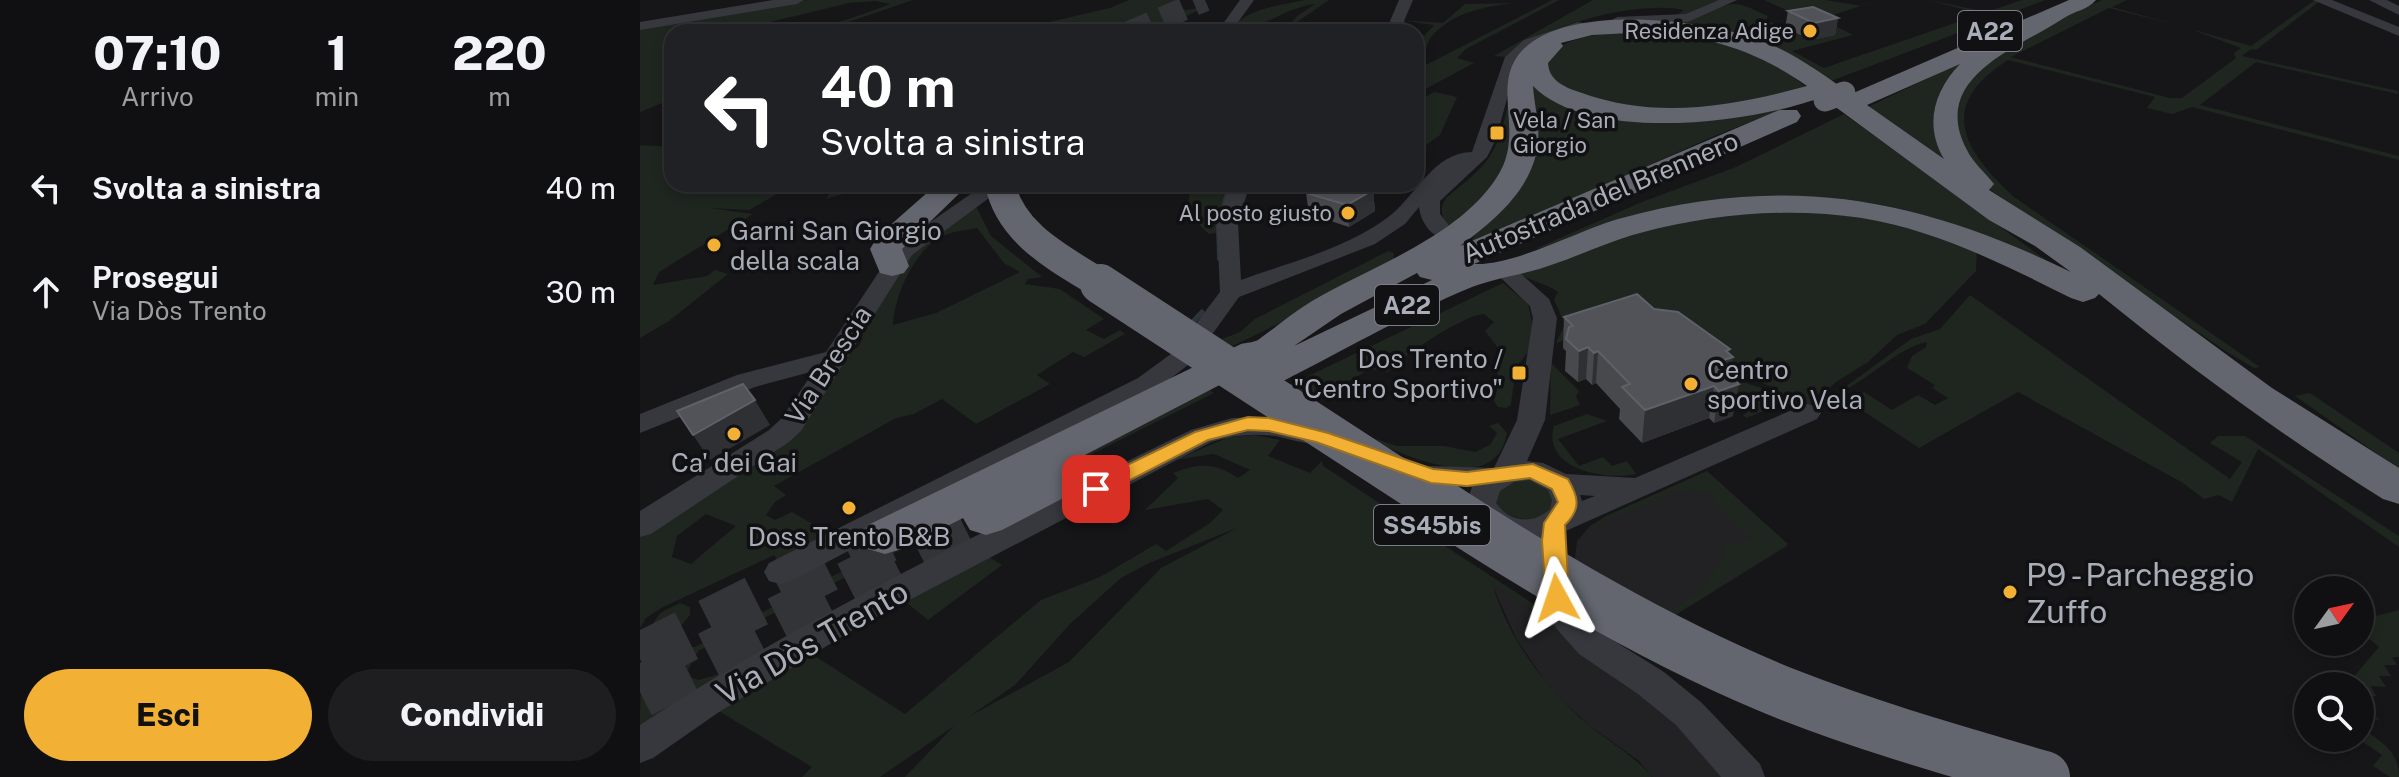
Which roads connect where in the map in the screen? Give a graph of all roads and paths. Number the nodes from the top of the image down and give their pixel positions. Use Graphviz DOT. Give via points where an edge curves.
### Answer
graph roads {
  1 [pos="797,0"];
  2 [pos="1247,0"];
  3 [pos="1406,0"];
  4 [pos="1730,0"];
  5 [pos="2086,0"];
  6 [pos="2320,0"];
  7 [pos="2376,0"];
  8 [pos="2060,6"];
  9 [pos="2399,11"];
  10 [pos="1230,24"];
  11 [pos="1398,24"];
  12 [pos="640,26"];
  13 [pos="2399,32"];
  14 [pos="1834,97"];
  15 [pos="1478,157"];
  16 [pos="1424,189"];
  17 [pos="945,192"];
  18 [pos="982,192"];
  19 [pos="987,192"];
  20 [pos="1002,192"];
  21 [pos="1237,192"];
  22 [pos="1422,192"];
  23 [pos="2021,223"];
  24 [pos="1445,233"];
  25 [pos="892,266"];
  26 [pos="1463,278"];
  27 [pos="1512,278"];
  28 [pos="1231,292"];
  29 [pos="2094,297"];
  30 [pos="1275,342"];
  31 [pos="835,357"];
  32 [pos="1808,413"];
  33 [pos="1531,420"];
  34 [pos="640,424"];
  35 [pos="2283,439"];
  36 [pos="1556,481"];
  37 [pos="1495,485"];
  38 [pos="1645,486"];
  39 [pos="2399,488"];
  40 [pos="986,518"];
  41 [pos="1557,522"];
  42 [pos="640,526"];
  43 [pos="1505,528"];
  44 [pos="885,537"];
  45 [pos="780,572"];
  46 [pos="1557,598"];
  47 [pos="640,746"];
  48 [pos="1746,777"];
  49 [pos="1944,777"];
  50 [pos="2044,777"];
  1 -- 12 [label="street"];
  2 -- 10 [label="street"];
  3 -- 11 [label="street"];
  4 -- 15 [label="street" via="1688,18 1596,22 1529,43 1510,60"];
  5 -- 8 [label="highway, Autostrada del Brennero / A22"];
  6 -- 13 [label="street"];
  7 -- 9 [label="street"];
  8 -- 14 [label="highway, Autostrada del Brennero / A22"];
  8 -- 14 [label="highway, Autostrada del Brennero / A22"];
  8 -- 23 [label="highway" via="2049,21 1983,56 1955,86 1945,108 1951,151"];
  14 -- 26 [label="highway, Autostrada del Brennero / A22"];
  14 -- 29 [label="highway" via="1767,105 1726,111 1644,114 1593,106 1561,94 1542,81 1535,68 1548,48 1563,41 1622,30 1690,33 1758,52 1788,69 2047,255"];
  14 -- 30 [label="highway, Autostrada del Brennero / A22"];
  15 -- 16 [label="street" via="1463,157"];
  15 -- 24 [label="street" via="1431,199 1430,216"];
  17 -- 25 [label="highway" via="890,243 886,249"];
  18 -- 49 [label="highway, SS45bis" via="1001,233 1024,253 1604,635 1775,719"];
  19 -- 25 [label="street, Via Brescia" via="924,234"];
  20 -- 50 [label="highway, SS45bis, bridge" via="1019,226 1040,245 1620,616 1787,694"];
  21 -- 28 [label="street" via="1225,244"];
  22 -- 28 [label="street" via="1398,220 1368,240"];
  23 -- 30 [label="highway" via="1762,49 1684,29 1592,29 1543,44 1526,60 1521,71 1525,142 1511,181 1493,201 1425,253 1302,320"];
  23 -- 39 [label="highway" via="2135,306 2154,333 2310,446"];
  25 -- 31 [label="street, Via Brescia"];
  26 -- 29 [label="highway" via="1675,215 1802,203 1877,211 1950,230 2009,253"];
  26 -- 40 [label="highway, Autostrada del Brennero / A22"];
  27 -- 33 [label="street" via="1544,311"];
  28 -- 45 [label="street" via="1184,356 1147,384"];
  29 -- 35 [label="highway"];
  30 -- 44 [label="highway, Autostrada del Brennero / A22"];
  31 -- 34 [label="street" via="746,381"];
  31 -- 42 [label="street, Via Brescia" via="779,436"];
  32 -- 38 [label="street"];
  33 -- 36 [label="street"];
  33 -- 37 [label="street"];
  36 -- 37 [label="street" via="1533,470"];
  36 -- 38 [label="street" via="1600,488"];
  36 -- 41 [label="street" via="1568,502"];
  37 -- 43 [label="street" via="1485,514"];
  37 -- 47 [label="street, Via Dòs Trento" via="1431,476 1269,424 1220,429 883,599"];
  38 -- 41 [label="street"];
  41 -- 43 [label="street" via="1534,531"];
  41 -- 46 [label="street"];
  43 -- 46 [label="street"];
  46 -- 48 [label="street" via="1591,644 1689,714"];
}
